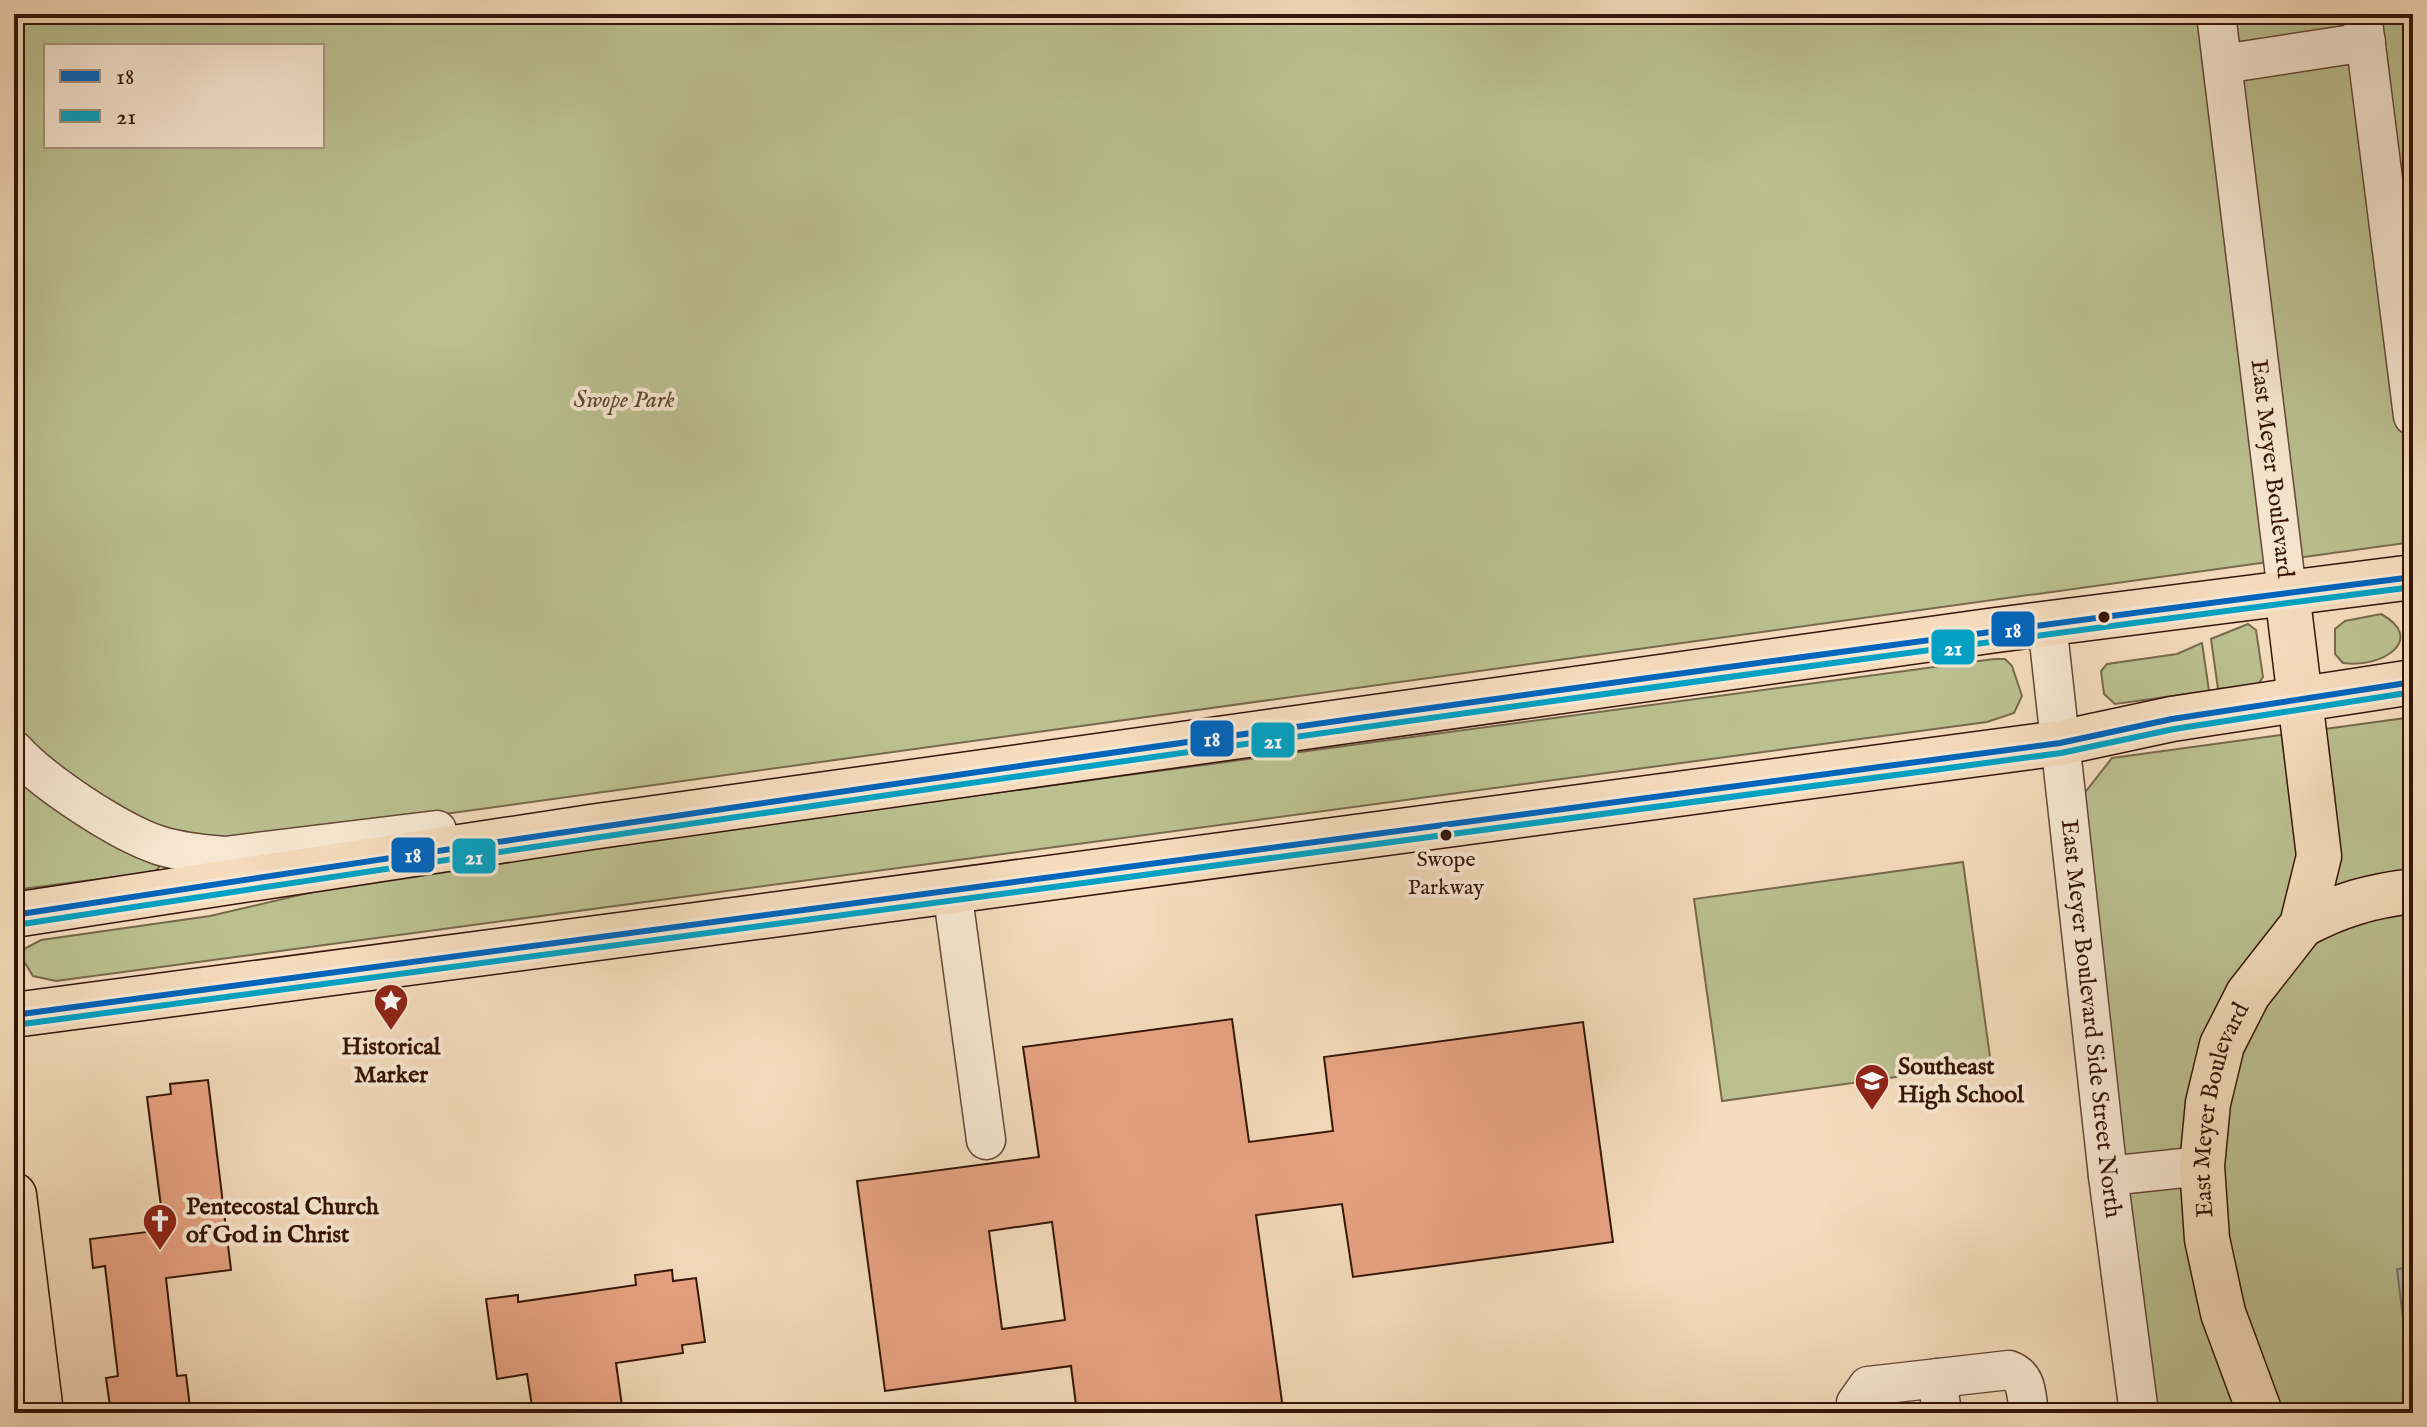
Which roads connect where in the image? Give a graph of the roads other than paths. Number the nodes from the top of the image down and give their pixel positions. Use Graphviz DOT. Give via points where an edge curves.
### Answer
graph roads {
  1 [pos="2216,14"];
  2 [pos="2364,28"];
  3 [pos="2223,64"];
  4 [pos="2413,416"];
  5 [pos="2413,577"];
  6 [pos="2287,592"];
  7 [pos="2047,623"];
  8 [pos="2413,682"];
  9 [pos="2301,697"];
  10 [pos="2060,743"];
  11 [pos="14,750"];
  12 [pos="591,827"];
  13 [pos="952,890"];
  14 [pos="2413,891"];
  15 [pos="14,915"];
  16 [pos="2302,925"];
  17 [pos="14,1015"];
  18 [pos="986,1140"];
  19 [pos="2202,1166"];
  20 [pos="2108,1176"];
  21 [pos="14,1195"];
  22 [pos="1940,1396"];
  23 [pos="41,1413"];
  24 [pos="1858,1413"];
  25 [pos="2029,1413"];
  26 [pos="2139,1413"];
  27 [pos="2260,1413"];
  1 -- 3 [label="street, East Meyer Boulevard"];
  2 -- 3 [label="street"];
  2 -- 4 [label="street"];
  3 -- 6 [label="street, East Meyer Boulevard"];
  5 -- 6 [label="main road"];
  6 -- 7 [label="main road"];
  6 -- 9 [label="main road, East Meyer Boulevard"];
  7 -- 10 [label="street, East Meyer Boulevard Side Street North"];
  7 -- 12 [label="main road"];
  8 -- 9 [label="main road"];
  9 -- 10 [label="main road"];
  9 -- 16 [label="main road, East Meyer Boulevard" via="2319,856"];
  10 -- 13 [label="main road"];
  10 -- 20 [label="street, East Meyer Boulevard Side Street North"];
  11 -- 12 [label="street" via="40,775 132,832 193,853 225,856 485,826"];
  12 -- 15 [label="main road"];
  13 -- 17 [label="main road"];
  13 -- 18 [label="street"];
  14 -- 16 [label="main road" via="2337,906"];
  16 -- 19 [label="main road, East Meyer Boulevard" via="2248,994 2222,1045 2208,1103"];
  19 -- 20 [label="street"];
  19 -- 27 [label="main road, East Meyer Boulevard" via="2207,1239 2223,1313"];
  20 -- 26 [label="street, East Meyer Boulevard Side Street North"];
  21 -- 23 [label="main road"];
  22 -- 24 [label="street" via="1868,1386 1856,1403"];
  22 -- 25 [label="street" via="2009,1370 2019,1373 2024,1383"];
}
